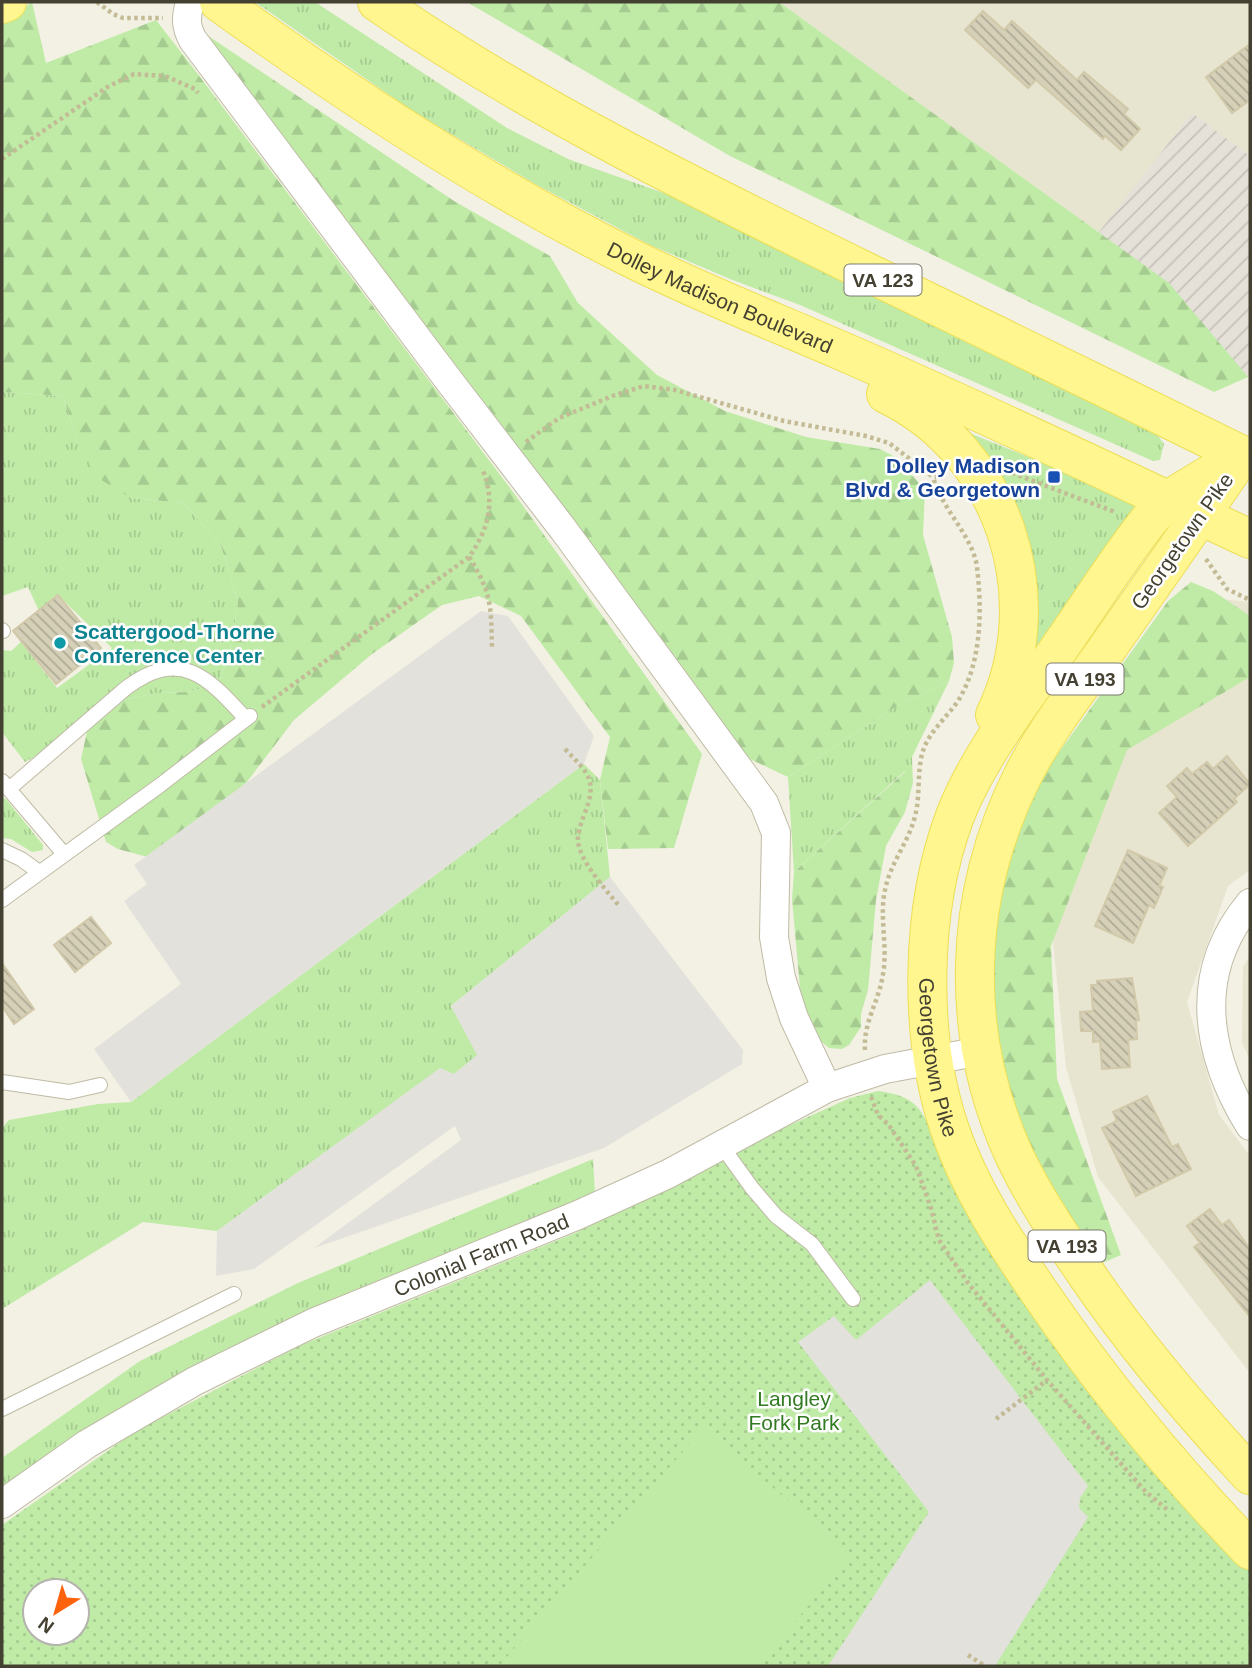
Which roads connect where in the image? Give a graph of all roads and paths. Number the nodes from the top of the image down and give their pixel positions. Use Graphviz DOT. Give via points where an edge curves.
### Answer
graph roads {
  1 [pos="6,2"];
  2 [pos="97,2"];
  3 [pos="219,2"];
  4 [pos="377,2"];
  5 [pos="2,4"];
  6 [pos="188,15"];
  7 [pos="204,100"];
  8 [pos="2,159"];
  9 [pos="710,295"];
  10 [pos="1247,454"];
  11 [pos="494,461"];
  12 [pos="975,469"];
  13 [pos="933,477"];
  14 [pos="1173,521"];
  15 [pos="1250,539"];
  16 [pos="469,557"];
  17 [pos="1250,600"];
  18 [pos="492,649"];
  19 [pos="248,717"];
  20 [pos="565,748"];
  21 [pos="5,785"];
  22 [pos="965,792"];
  23 [pos="2,850"];
  24 [pos="64,854"];
  25 [pos="39,872"];
  26 [pos="2,900"];
  27 [pos="1250,903"];
  28 [pos="620,907"];
  29 [pos="981,1051"];
  30 [pos="865,1054"];
  31 [pos="934,1059"];
  32 [pos="2,1082"];
  33 [pos="100,1085"];
  34 [pos="827,1087"];
  35 [pos="871,1096"];
  36 [pos="1250,1126"];
  37 [pos="722,1145"];
  38 [pos="234,1294"];
  39 [pos="853,1299"];
  40 [pos="1048,1380"];
  41 [pos="2,1409"];
  42 [pos="996,1419"];
  43 [pos="1250,1475"];
  44 [pos="2,1504"];
  45 [pos="1177,1518"];
  46 [pos="1250,1550"];
  47 [pos="968,1655"];
  48 [pos="985,1666"];
  1 -- 5 [label="main road"];
  2 -- 6 [label="path" via="123,18"];
  3 -- 9 [label="main road, Dolley Madison Boulevard" via="336,85 472,171 615,250"];
  4 -- 10 [label="main road, VA 123" via="654,166"];
  6 -- 11 [label="street"];
  7 -- 8 [label="path" via="195,89 165,76 134,74"];
  9 -- 12 [label="main road" via="844,374 916,410 938,427"];
  9 -- 14 [label="main road, Dolley Madison Boulevard" via="853,355"];
  10 -- 14 [label="main road, Georgetown Pike / VA 193"];
  11 -- 13 [label="path" via="559,418 644,386 889,443"];
  11 -- 16 [label="path" via="488,483 490,511 482,538"];
  11 -- 34 [label="street" via="764,803 776,833 774,937 781,978 794,1018"];
  12 -- 13 [label="path"];
  12 -- 14 [label="path" via="1006,470 1123,515"];
  12 -- 22 [label="main road" via="1008,536 1019,617 1016,654 1005,693"];
  13 -- 30 [label="path" via="943,505 967,539 976,563 977,644 959,699 923,751 916,816 887,880 884,972 865,1028"];
  14 -- 15 [label="main road, Dolley Madison Boulevard"];
  14 -- 17 [label="path" via="1227,589"];
  14 -- 22 [label="main road, Georgetown Pike / VA 193" via="1020,704"];
  14 -- 29 [label="main road, Georgetown Pike / VA 193" via="1040,745 1003,818 990,854 977,918 974,999"];
  16 -- 18 [label="path" via="484,580 491,608"];
  16 -- 19 [label="path"];
  19 -- 21 [label="lane" via="198,674 161,669 142,676"];
  19 -- 24 [label="lane"];
  20 -- 28 [label="path" via="591,782 578,844 589,867"];
  21 -- 24 [label="lane"];
  22 -- 31 [label="main road, Georgetown Pike / VA 193" via="946,842 932,921 928,1001"];
  23 -- 25 [label="lane"];
  24 -- 25 [label="lane"];
  25 -- 26 [label="lane"];
  27 -- 36 [label="street" via="1224,944 1215,972 1211,1016 1226,1084"];
  29 -- 31 [label="street, Colonial Farm Road"];
  29 -- 43 [label="main road, Georgetown Pike / VA 193" via="993,1101 1013,1151 1051,1222 1157,1371"];
  31 -- 34 [label="street, Colonial Farm Road"];
  31 -- 46 [label="main road, Georgetown Pike / VA 193" via="943,1109 960,1157 1000,1234 1123,1406"];
  32 -- 33 [label="lane" via="69,1092"];
  34 -- 37 [label="street, Colonial Farm Road"];
  35 -- 40 [label="path" via="878,1115 916,1166 939,1240 968,1283"];
  37 -- 39 [label="lane" via="752,1188 776,1216 812,1244"];
  37 -- 44 [label="street, Colonial Farm Road" via="578,1215 313,1323 195,1381 87,1444"];
  38 -- 41 [label="lane"];
  40 -- 42 [label="path"];
  40 -- 45 [label="path" via="1146,1492"];
  47 -- 48 [label="path"];
}
